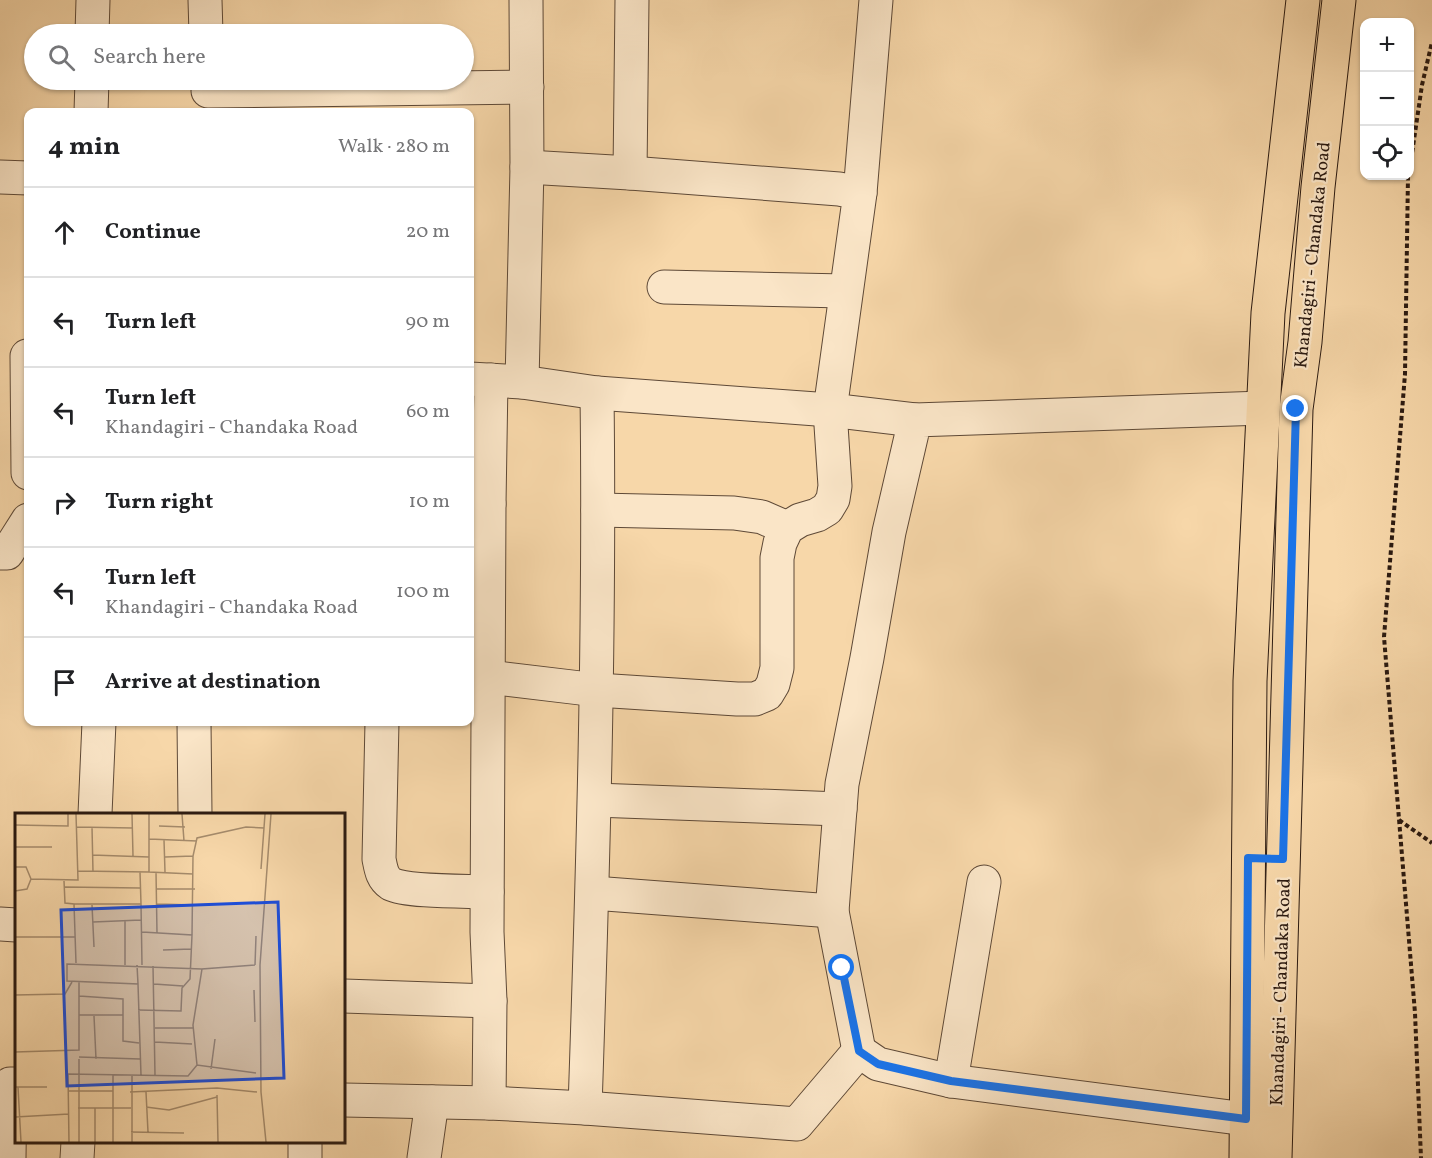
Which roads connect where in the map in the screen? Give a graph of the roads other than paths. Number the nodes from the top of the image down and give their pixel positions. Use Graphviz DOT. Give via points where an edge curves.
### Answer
graph roads {
  1 [pos="93,0"];
  2 [pos="205,0"];
  3 [pos="526,0"];
  4 [pos="632,0"];
  5 [pos="876,0"];
  6 [pos="1303,0"];
  7 [pos="1339,0"];
  8 [pos="92,24"];
  9 [pos="206,24"];
  10 [pos="527,87"];
  11 [pos="92,90"];
  12 [pos="208,94"];
  13 [pos="418,100"];
  14 [pos="91,108"];
  15 [pos="527,167"];
  16 [pos="630,172"];
  17 [pos="0,177"];
  18 [pos="24,178"];
  19 [pos="860,194"];
  20 [pos="664,287"];
  21 [pos="845,291"];
  22 [pos="494,380"];
  23 [pos="597,393"];
  24 [pos="1263,408"];
  25 [pos="830,410"];
  26 [pos="915,420"];
  27 [pos="479,504"];
  28 [pos="598,510"];
  29 [pos="24,526"];
  30 [pos="787,528"];
  31 [pos="0,553"];
  32 [pos="489,676"];
  33 [pos="597,690"];
  34 [pos="99,726"];
  35 [pos="194,726"];
  36 [pos="382,726"];
  37 [pos="595,800"];
  38 [pos="840,809"];
  39 [pos="95,813"];
  40 [pos="195,813"];
  41 [pos="1248,858"];
  42 [pos="1283,859"];
  43 [pos="984,882"];
  44 [pos="487,892"];
  45 [pos="592,893"];
  46 [pos="832,912"];
  47 [pos="345,996"];
  48 [pos="490,1001"];
  49 [pos="859,1051"];
  50 [pos="951,1081"];
  51 [pos="15,1084"];
  52 [pos="345,1100"];
  53 [pos="432,1102"];
  54 [pos="489,1103"];
  55 [pos="585,1108"];
  56 [pos="1246,1119"];
  57 [pos="78,1143"];
  58 [pos="9,1158"];
  59 [pos="77,1158"];
  60 [pos="424,1158"];
  61 [pos="1246,1158"];
  62 [pos="1275,1158"];
  1 -- 8 [label="street"];
  2 -- 9 [label="street"];
  3 -- 10 [label="street"];
  4 -- 16 [label="street"];
  5 -- 19 [label="street"];
  6 -- 24 [label="main road, Khandagiri - Chandaka Road" via="1268,312"];
  7 -- 42 [label="main road, Khandagiri - Chandaka Road" via="1296,409"];
  10 -- 13 [label="street"];
  10 -- 15 [label="street"];
  11 -- 14 [label="street"];
  12 -- 13 [label="street"];
  15 -- 16 [label="street"];
  15 -- 22 [label="street"];
  16 -- 19 [label="street"];
  17 -- 18 [label="street"];
  19 -- 21 [label="street"];
  20 -- 21 [label="street"];
  21 -- 25 [label="street"];
  22 -- 23 [label="street"];
  22 -- 27 [label="street"];
  23 -- 25 [label="street"];
  23 -- 28 [label="street"];
  24 -- 26 [label="street"];
  24 -- 41 [label="main road, Khandagiri - Chandaka Road" via="1250,681"];
  25 -- 26 [label="street"];
  25 -- 30 [label="street" via="835,486 832,499 827,509"];
  26 -- 38 [label="street" via="889,532"];
  27 -- 32 [label="street"];
  28 -- 30 [label="street" via="734,513 762,517"];
  28 -- 33 [label="street"];
  29 -- 31 [label="street" via="7,553"];
  30 -- 33 [label="street" via="777,558 777,668 767,694 737,699"];
  32 -- 33 [label="street"];
  32 -- 44 [label="street"];
  33 -- 37 [label="street"];
  34 -- 39 [label="street"];
  35 -- 40 [label="street"];
  36 -- 44 [label="street" via="381,874 390,883 404,887"];
  37 -- 38 [label="street"];
  37 -- 45 [label="street"];
  38 -- 46 [label="street"];
  41 -- 42 [label="main road"];
  41 -- 56 [label="main road, Khandagiri - Chandaka Road"];
  42 -- 62 [label="main road, Khandagiri - Chandaka Road"];
  43 -- 50 [label="street"];
  44 -- 48 [label="street"];
  45 -- 46 [label="street"];
  45 -- 55 [label="street"];
  46 -- 49 [label="street"];
  47 -- 48 [label="street"];
  48 -- 54 [label="street"];
  49 -- 50 [label="street" via="878,1064"];
  49 -- 55 [label="street" via="797,1124"];
  50 -- 56 [label="street"];
  51 -- 58 [label="street" via="10,1084"];
  52 -- 53 [label="street"];
  53 -- 54 [label="street"];
  53 -- 60 [label="street"];
  54 -- 55 [label="street"];
  56 -- 61 [label="main road, Khandagiri - Chandaka Road"];
  57 -- 59 [label="street"];
}
